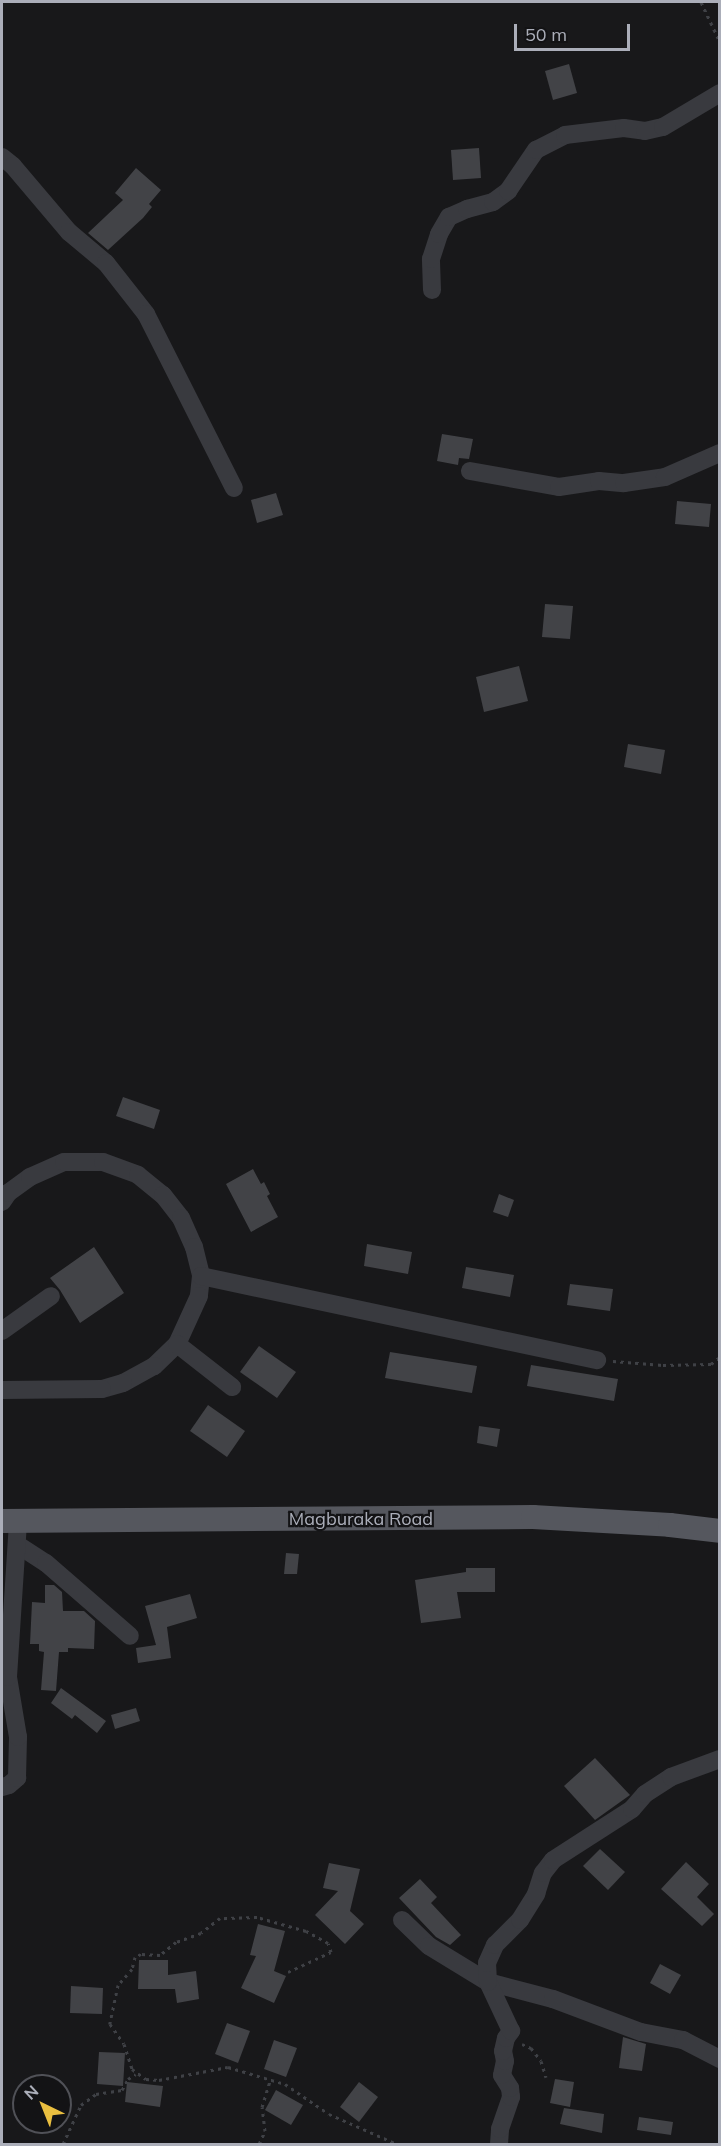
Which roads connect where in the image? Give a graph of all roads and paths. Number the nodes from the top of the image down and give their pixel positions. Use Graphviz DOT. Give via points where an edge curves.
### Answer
graph roads {
  1 [pos="701,2"];
  2 [pos="720,42"];
  3 [pos="720,93"];
  4 [pos="2,157"];
  5 [pos="432,290"];
  6 [pos="720,453"];
  7 [pos="470,471"];
  8 [pos="234,488"];
  9 [pos="2,1202"];
  10 [pos="201,1276"];
  11 [pos="51,1296"];
  12 [pos="2,1331"];
  13 [pos="177,1344"];
  14 [pos="720,1357"];
  15 [pos="597,1359"];
  16 [pos="232,1387"];
  17 [pos="2,1390"];
  18 [pos="13,1529"];
  19 [pos="720,1531"];
  20 [pos="130,1636"];
  21 [pos="720,1759"];
  22 [pos="2,1787"];
  23 [pos="402,1920"];
  24 [pos="288,1972"];
  25 [pos="488,1982"];
  26 [pos="511,2031"];
  27 [pos="720,2059"];
  28 [pos="136,2074"];
  29 [pos="546,2077"];
  30 [pos="270,2080"];
  31 [pos="63,2145"];
  32 [pos="259,2145"];
  33 [pos="397,2145"];
  34 [pos="499,2145"];
  1 -- 2 [label="path"];
  3 -- 5 [label="street" via="663,127 565,135 536,150 508,191 493,202 449,217 431,259"];
  4 -- 8 [label="street" via="69,232 106,262 146,314"];
  6 -- 7 [label="street" via="665,477 624,483 599,481 559,487"];
  9 -- 10 [label="street" via="30,1177 64,1162 104,1162 138,1175 163,1195 194,1247"];
  10 -- 13 [label="street" via="199,1296"];
  10 -- 15 [label="street"];
  11 -- 12 [label="street"];
  13 -- 16 [label="street"];
  13 -- 17 [label="street" via="154,1366 123,1383 102,1389"];
  14 -- 15 [label="path" via="711,1364 663,1365"];
  18 -- 19 [label="main road, Magburaka Road" via="533,1517"];
  18 -- 20 [label="street"];
  18 -- 22 [label="street" via="8,1677 18,1737 18,1778"];
  21 -- 25 [label="street" via="671,1777 645,1794 632,1809 553,1860 520,1920 495,1945 487,1963"];
  23 -- 25 [label="street" via="429,1947"];
  24 -- 28 [label="path" via="331,1952 328,1943 306,1931 257,1917 220,1918 160,1955 135,1957 132,1969 118,1985 110,2024 124,2044"];
  25 -- 26 [label="street"];
  25 -- 27 [label="street" via="553,1999 641,2032 684,2040"];
  26 -- 29 [label="path" via="541,2061"];
  26 -- 34 [label="street" via="503,2051 502,2075 511,2097"];
  28 -- 30 [label="path" via="159,2080 228,2067"];
  28 -- 31 [label="path" via="122,2090 96,2094 81,2105"];
  30 -- 32 [label="path" via="262,2107 265,2131"];
  30 -- 33 [label="path" via="285,2084 329,2114"];
}
